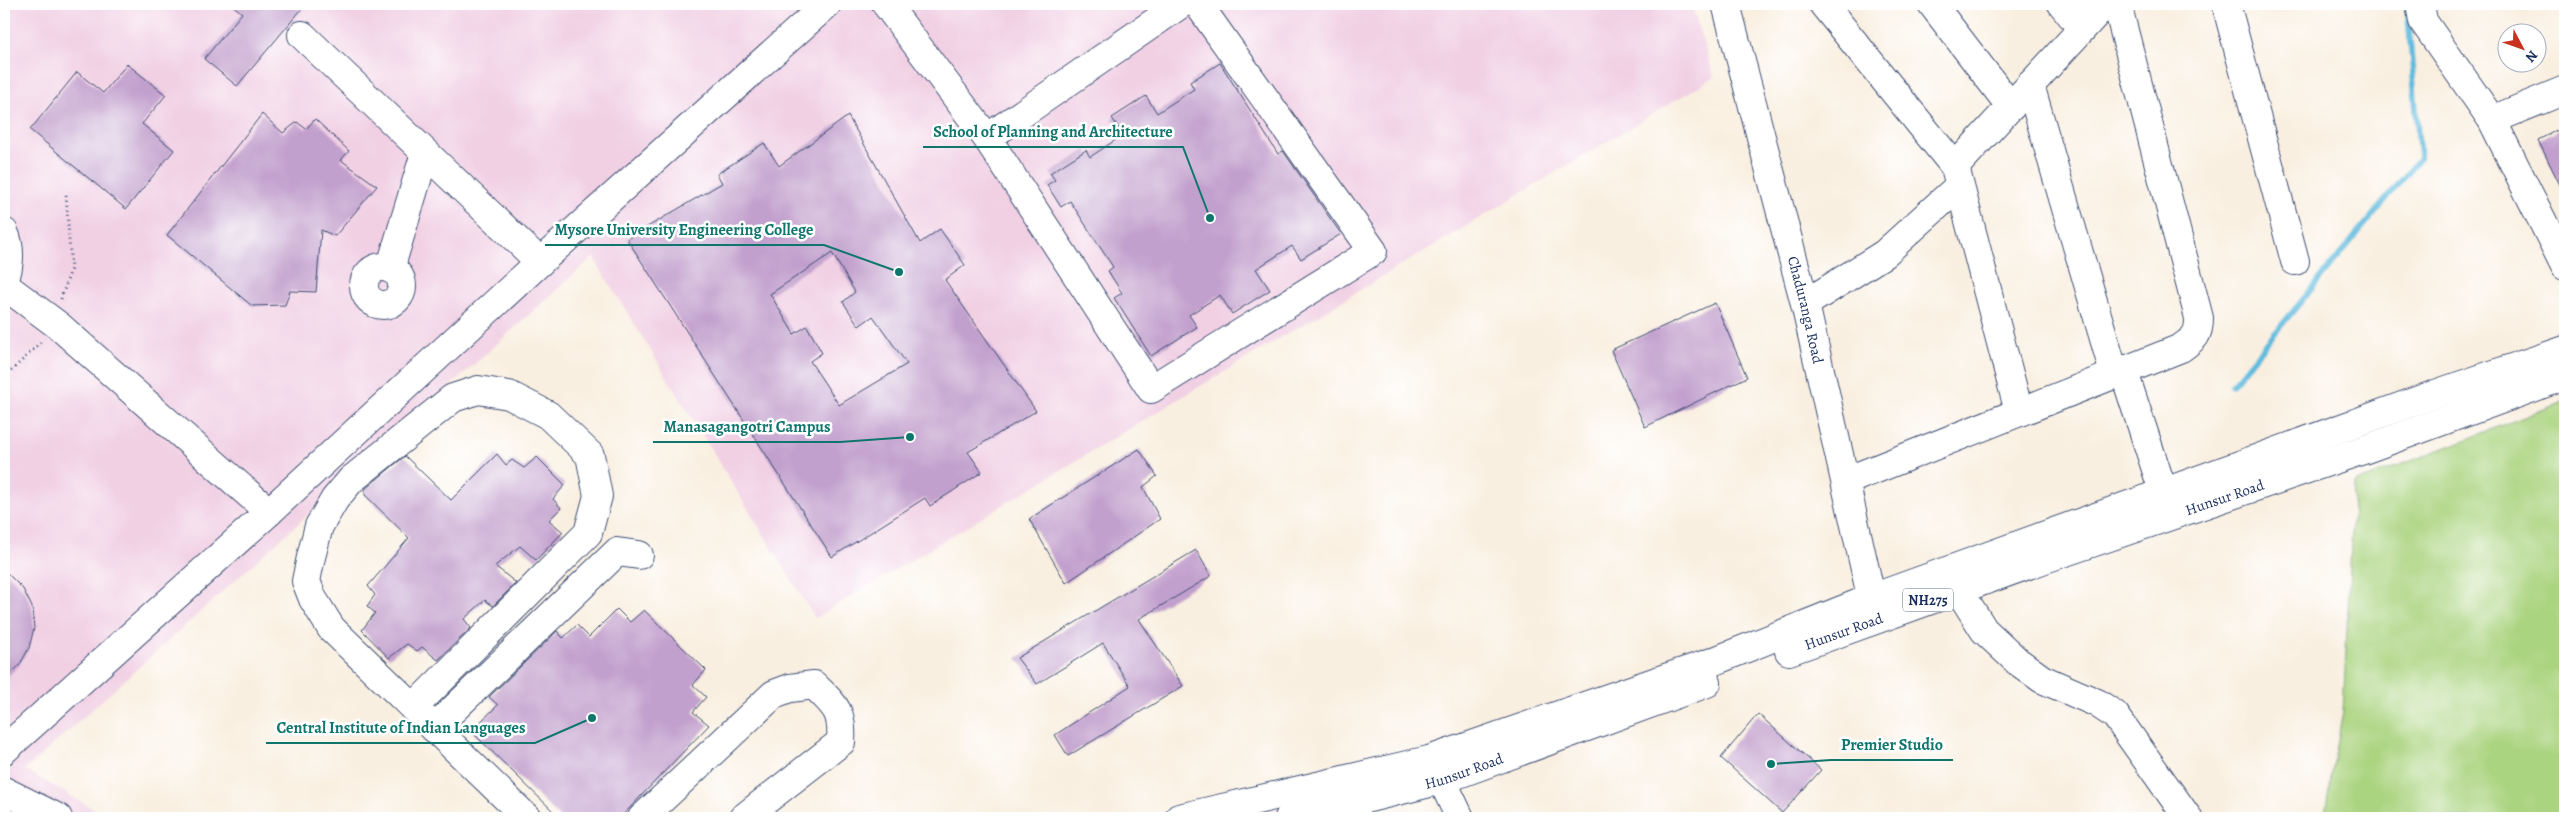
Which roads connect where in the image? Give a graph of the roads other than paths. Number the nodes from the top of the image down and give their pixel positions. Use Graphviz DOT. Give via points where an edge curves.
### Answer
graph roads {
  1 [pos="827,4"];
  2 [pos="886,4"];
  3 [pos="1181,4"];
  4 [pos="1198,4"];
  5 [pos="1726,4"];
  6 [pos="1824,4"];
  7 [pos="1932,4"];
  8 [pos="2062,4"];
  9 [pos="2105,4"];
  10 [pos="2117,4"];
  11 [pos="2226,4"];
  12 [pos="2420,4"];
  13 [pos="2082,29"];
  14 [pos="302,35"];
  15 [pos="2030,85"];
  16 [pos="2565,90"];
  17 [pos="2010,107"];
  18 [pos="2492,120"];
  19 [pos="987,138"];
  20 [pos="425,153"];
  21 [pos="1957,177"];
  22 [pos="4,232"];
  23 [pos="2295,261"];
  24 [pos="540,262"];
  25 [pos="2565,266"];
  26 [pos="390,269"];
  27 [pos="4,284"];
  28 [pos="1805,304"];
  29 [pos="2565,350"];
  30 [pos="2118,371"];
  31 [pos="2565,376"];
  32 [pos="2019,412"];
  33 [pos="1846,481"];
  34 [pos="2164,494"];
  35 [pos="269,512"];
  36 [pos="639,555"];
  37 [pos="1958,589"];
  38 [pos="1874,608"];
  39 [pos="413,708"];
  40 [pos="434,728"];
  41 [pos="4,750"];
  42 [pos="1442,780"];
  43 [pos="4,791"];
  44 [pos="58,818"];
  45 [pos="526,818"];
  46 [pos="642,818"];
  47 [pos="743,818"];
  48 [pos="1178,818"];
  49 [pos="1289,818"];
  50 [pos="1460,818"];
  51 [pos="2188,818"];
  1 -- 24 [label="street"];
  2 -- 19 [label="street"];
  3 -- 19 [label="street"];
  4 -- 19 [label="street" via="1373,251 1151,389"];
  5 -- 28 [label="street, Chaduranga Road"];
  6 -- 21 [label="street"];
  7 -- 17 [label="street"];
  8 -- 13 [label="street"];
  9 -- 13 [label="street"];
  10 -- 30 [label="street" via="2199,331 2181,348"];
  11 -- 23 [label="street"];
  12 -- 18 [label="street" via="2423,21"];
  13 -- 15 [label="street"];
  14 -- 20 [label="street"];
  15 -- 17 [label="street"];
  15 -- 30 [label="street"];
  16 -- 18 [label="street"];
  17 -- 21 [label="street"];
  18 -- 25 [label="street"];
  20 -- 24 [label="street"];
  20 -- 26 [label="street"];
  21 -- 28 [label="street" via="1884,254"];
  21 -- 32 [label="street"];
  22 -- 27 [label="street" via="10,253"];
  24 -- 35 [label="street"];
  27 -- 35 [label="street" via="58,326"];
  28 -- 33 [label="street, Chaduranga Road"];
  29 -- 34 [label="street"];
  30 -- 32 [label="street"];
  30 -- 34 [label="street"];
  31 -- 37 [label="street, Hunsur Road / NH275" via="2366,449"];
  32 -- 33 [label="street"];
  33 -- 38 [label="street, Chaduranga Road"];
  34 -- 38 [label="street"];
  35 -- 41 [label="street"];
  36 -- 40 [label="street" via="617,552"];
  37 -- 38 [label="street, Hunsur Road / NH275"];
  37 -- 51 [label="street" via="1984,630 2017,661 2042,679 2097,703 2115,715"];
  38 -- 42 [label="street, Hunsur Road / NH275"];
  38 -- 48 [label="street" via="1429,760"];
  39 -- 39 [label="street" via="331,628 312,599 306,581 320,526 334,499 351,480 453,398 478,390 509,396 548,415 590,455 598,496 588,533"];
  39 -- 40 [label="street"];
  40 -- 45 [label="street"];
  42 -- 49 [label="street, Hunsur Road / NH275"];
  42 -- 50 [label="street"];
  43 -- 44 [label="street"];
  46 -- 47 [label="street" via="774,694 814,685 842,721 841,742"];
}
